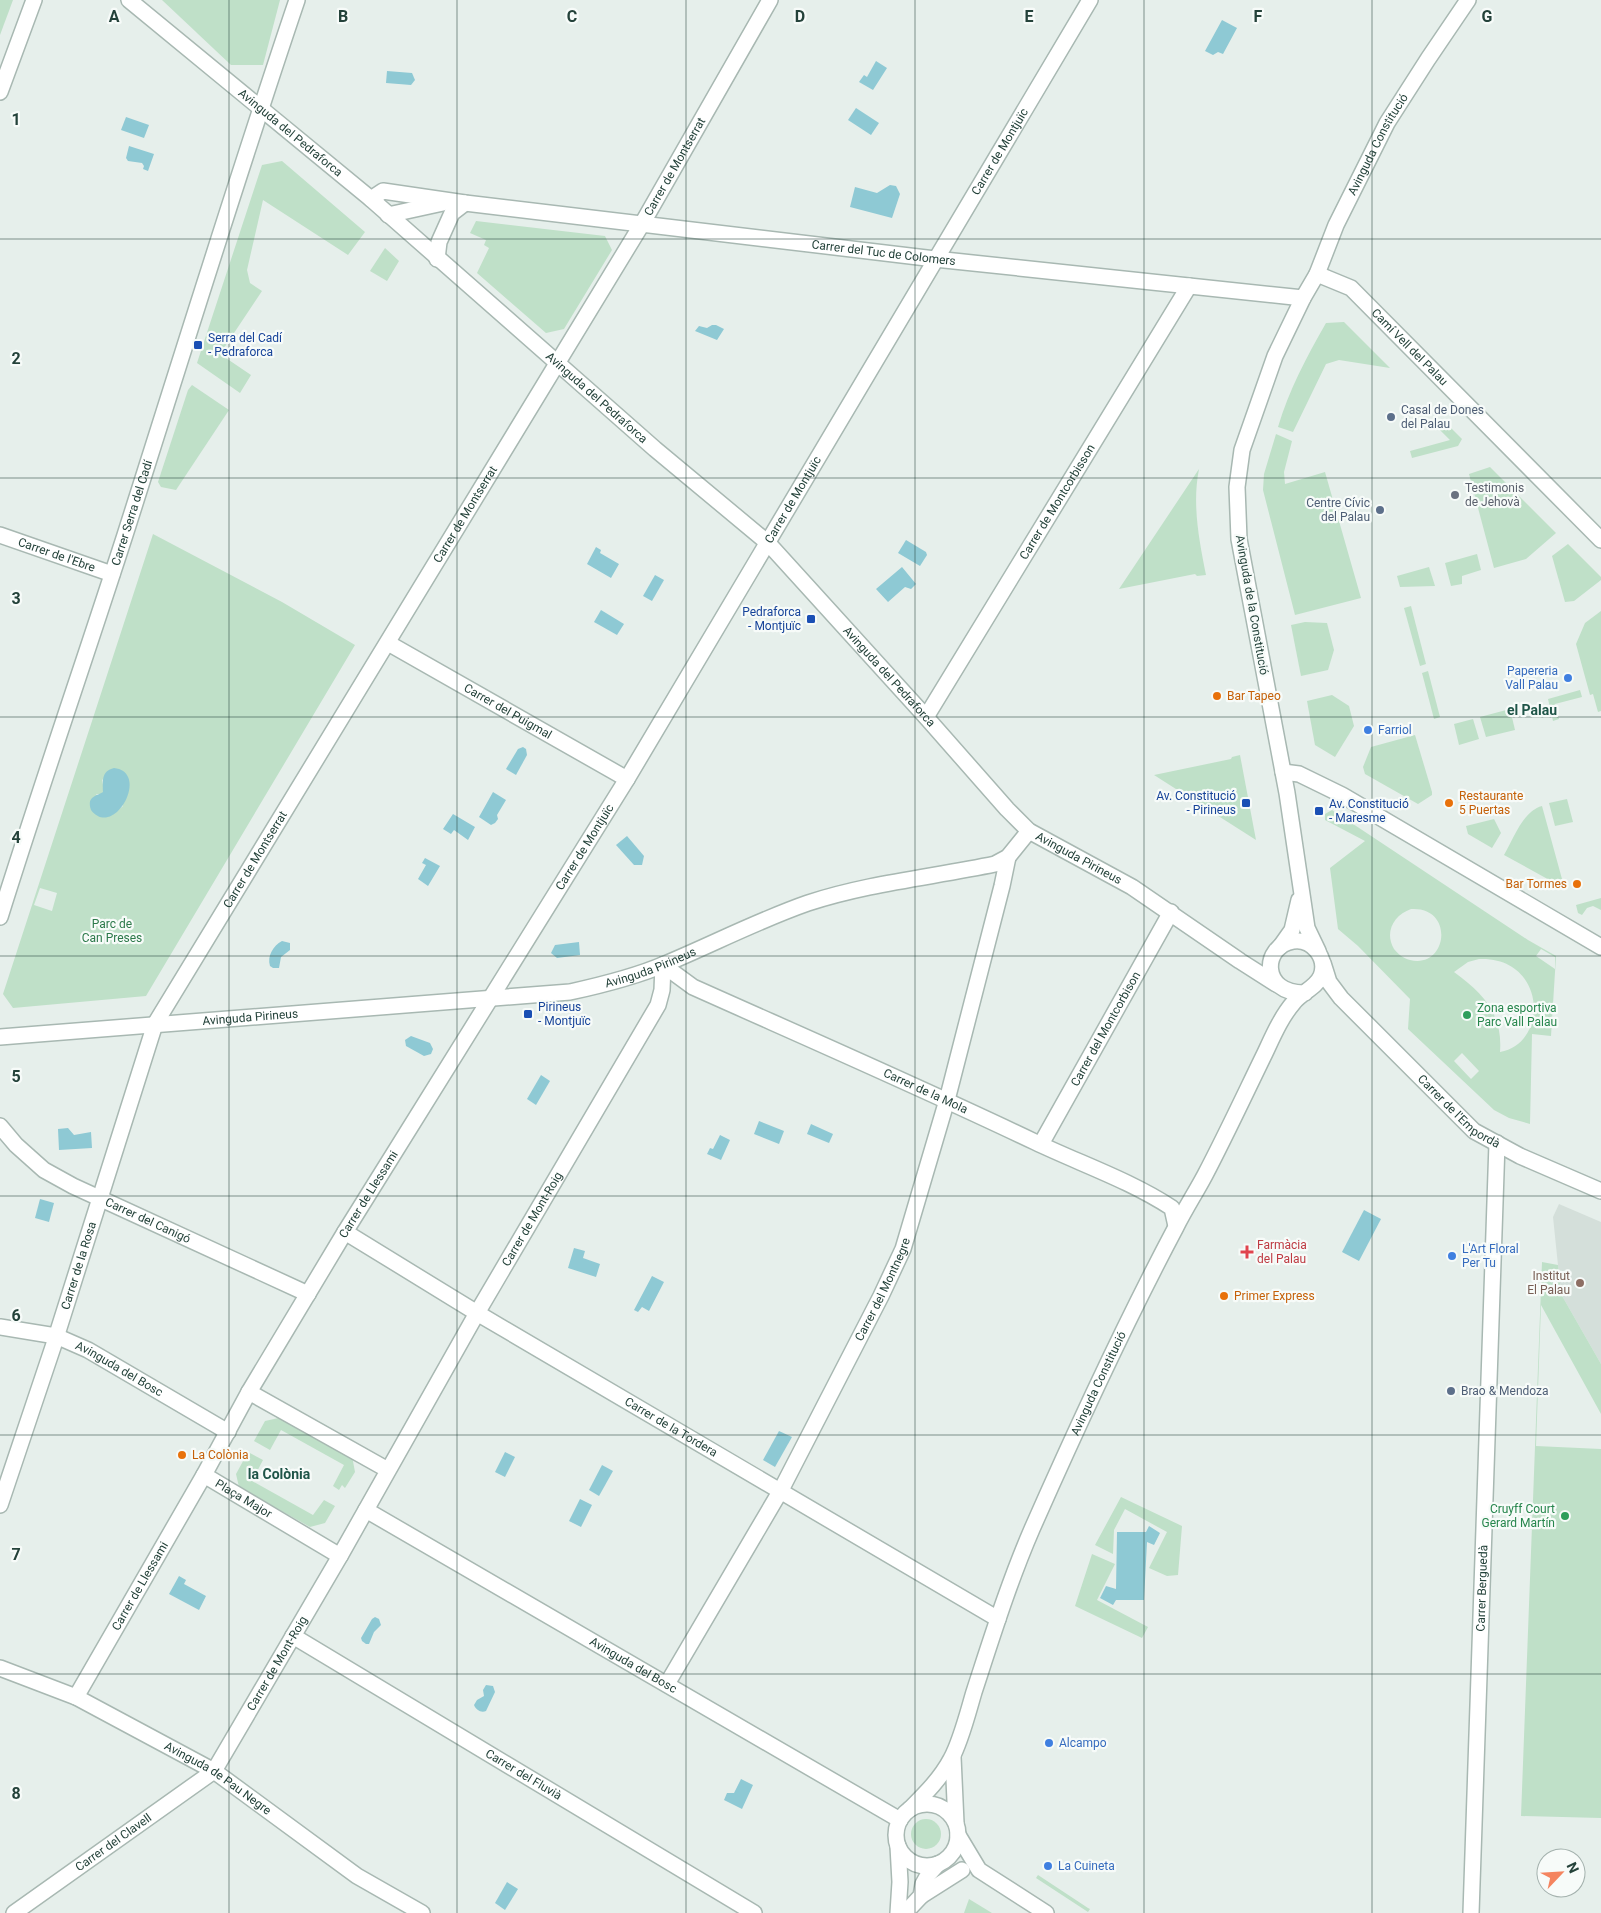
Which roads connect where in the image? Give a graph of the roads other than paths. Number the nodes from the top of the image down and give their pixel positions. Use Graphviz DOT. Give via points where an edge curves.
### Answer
graph roads {
  1 [pos="34,0"];
  2 [pos="129,0"];
  3 [pos="297,0"];
  4 [pos="769,0"];
  5 [pos="1090,0"];
  6 [pos="1468,0"];
  7 [pos="0,92"];
  8 [pos="260,109"];
  9 [pos="371,199"];
  10 [pos="459,202"];
  11 [pos="388,215"];
  12 [pos="642,224"];
  13 [pos="437,259"];
  14 [pos="935,259"];
  15 [pos="1317,274"];
  16 [pos="1189,286"];
  17 [pos="1302,298"];
  18 [pos="556,363"];
  19 [pos="0,534"];
  20 [pos="1601,540"];
  21 [pos="768,543"];
  22 [pos="112,574"];
  23 [pos="388,643"];
  24 [pos="926,717"];
  25 [pos="1283,772"];
  26 [pos="626,779"];
  27 [pos="1030,831"];
  28 [pos="1008,857"];
  29 [pos="1301,891"];
  30 [pos="1171,912"];
  31 [pos="0,917"];
  32 [pos="1601,947"];
  33 [pos="1276,952"];
  34 [pos="1321,958"];
  35 [pos="1240,961"];
  36 [pos="663,965"];
  37 [pos="1276,985"];
  38 [pos="1306,991"];
  39 [pos="492,997"];
  40 [pos="1340,998"];
  41 [pos="155,1024"];
  42 [pos="1278,1026"];
  43 [pos="0,1037"];
  44 [pos="947,1100"];
  45 [pos="0,1126"];
  46 [pos="1041,1144"];
  47 [pos="1497,1144"];
  48 [pos="1601,1191"];
  49 [pos="100,1198"];
  50 [pos="1176,1226"];
  51 [pos="345,1232"];
  52 [pos="308,1294"];
  53 [pos="477,1313"];
  54 [pos="0,1327"];
  55 [pos="56,1336"];
  56 [pos="249,1392"];
  57 [pos="228,1432"];
  58 [pos="388,1470"];
  59 [pos="204,1475"];
  60 [pos="781,1490"];
  61 [pos="0,1505"];
  62 [pos="366,1510"];
  63 [pos="340,1556"];
  64 [pos="998,1619"];
  65 [pos="293,1636"];
  66 [pos="0,1668"];
  67 [pos="667,1684"];
  68 [pos="76,1697"];
  69 [pos="953,1757"];
  70 [pos="214,1771"];
  71 [pos="910,1809"];
  72 [pos="900,1820"];
  73 [pos="957,1830"];
  74 [pos="898,1846"];
  75 [pos="942,1861"];
  76 [pos="962,1870"];
  77 [pos="979,1870"];
  78 [pos="921,1896"];
  79 [pos="14,1913"];
  80 [pos="422,1913"];
  81 [pos="754,1913"];
  82 [pos="898,1913"];
  83 [pos="905,1913"];
  84 [pos="1046,1913"];
  85 [pos="1472,1913"];
  1 -- 7 [label="street"];
  2 -- 8 [label="street, Avinguda del Pedraforca"];
  3 -- 8 [label="street, Carrer Serra del Cadí"];
  4 -- 12 [label="street, Carrer de Montserrat"];
  5 -- 14 [label="street, Carrer de Montjuïc"];
  6 -- 15 [label="street, Avinguda Constitució" via="1387,123 1336,225"];
  8 -- 9 [label="street, Avinguda del Pedraforca"];
  8 -- 22 [label="street, Carrer Serra del Cadí"];
  9 -- 10 [label="street, Carrer del Tuc de Colomers" via="383,191"];
  9 -- 11 [label="street, Avinguda del Pedraforca"];
  10 -- 11 [label="street, Carrer del Tuc de Colomers"];
  10 -- 12 [label="street, Carrer del Tuc de Colomers"];
  10 -- 13 [label="street" via="439,242"];
  11 -- 13 [label="street, Avinguda del Pedraforca"];
  12 -- 14 [label="street, Carrer del Tuc de Colomers"];
  12 -- 18 [label="street, Carrer de Montserrat"];
  13 -- 18 [label="street, Avinguda del Pedraforca"];
  14 -- 16 [label="street, Carrer del Tuc de Colomers"];
  14 -- 21 [label="street, Carrer de Montjuïc"];
  15 -- 17 [label="street, Avinguda Constitució"];
  15 -- 20 [label="street, Camí Vell del Palau" via="1351,288"];
  16 -- 17 [label="street, Carrer del Tuc de Colomers"];
  16 -- 24 [label="street, Carrer de Montcorbisson"];
  17 -- 25 [label="street, Avinguda de la Constitució" via="1275,356 1242,450 1237,487 1239,539"];
  18 -- 21 [label="street, Avinguda del Pedraforca"];
  18 -- 23 [label="street, Carrer de Montserrat"];
  19 -- 22 [label="street, Carrer de l'Ebre"];
  21 -- 24 [label="street, Avinguda del Pedraforca"];
  21 -- 26 [label="street, Carrer de Montjuïc"];
  22 -- 31 [label="street, Carrer Serra del Cadí"];
  23 -- 26 [label="street, Carrer del Puigmal"];
  23 -- 41 [label="street, Carrer de Montserrat"];
  24 -- 27 [label="street, Avinguda del Pedraforca" via="1007,810"];
  25 -- 29 [label="street, Avinguda de la Constitució"];
  25 -- 32 [label="street" via="1299,774 1342,795"];
  26 -- 39 [label="street, Carrer de Montjuïc"];
  27 -- 28 [label="street, Avinguda Pirineus"];
  27 -- 30 [label="street, Avinguda Pirineus"];
  28 -- 36 [label="street, Avinguda Pirineus" via="995,864 856,890 811,902 768,917"];
  28 -- 44 [label="street, Carrer del Montnegre"];
  29 -- 33 [label="street" via="1292,930"];
  29 -- 34 [label="street" via="1307,928"];
  30 -- 35 [label="street, Avinguda Pirineus"];
  30 -- 46 [label="street, Carrer del Montcorbison"];
  33 -- 34 [label="street" via="1292,941 1300,941 1308,943"];
  33 -- 35 [label="street" via="1257,963"];
  33 -- 37 [label="street" via="1271,970"];
  34 -- 38 [label="street" via="1320,977"];
  34 -- 40 [label="street, Carrer de l'Empordà" via="1329,982"];
  35 -- 37 [label="street, Avinguda Pirineus"];
  36 -- 39 [label="street, Avinguda Pirineus" via="611,983 570,992"];
  36 -- 44 [label="street, Carrer de la Mola" via="693,987"];
  36 -- 53 [label="street, Carrer de Mont-Roig" via="658,1005"];
  37 -- 38 [label="street" via="1289,992"];
  37 -- 42 [label="street, Avinguda Constitució" via="1281,997"];
  38 -- 40 [label="street, Carrer de l'Empordà" via="1324,991"];
  38 -- 42 [label="street, Avinguda Constitució" via="1294,1001"];
  39 -- 41 [label="street, Avinguda Pirineus"];
  39 -- 51 [label="street, Carrer de Llessami"];
  40 -- 47 [label="street, Carrer de l'Empordà" via="1474,1131"];
  41 -- 43 [label="street, Avinguda Pirineus"];
  41 -- 49 [label="street, Carrer de la Rosa"];
  42 -- 50 [label="street, Avinguda Constitució" via="1205,1176"];
  44 -- 46 [label="street, Carrer de la Mola"];
  44 -- 60 [label="street, Carrer del Montnegre" via="903,1249"];
  45 -- 49 [label="street, Carrer del Canigó" via="44,1170"];
  46 -- 50 [label="street, Carrer de la Mola" via="1155,1196 1172,1208"];
  47 -- 48 [label="street, Carrer de l'Empordà"];
  47 -- 85 [label="street, Carrer Berguedà"];
  49 -- 52 [label="street, Carrer del Canigó"];
  49 -- 55 [label="street, Carrer de la Rosa"];
  50 -- 64 [label="street, Avinguda Constitució" via="1057,1472"];
  51 -- 52 [label="street, Carrer de Llessami"];
  51 -- 53 [label="street, Carrer de la Tordera"];
  52 -- 56 [label="street, Carrer de Llessami"];
  53 -- 58 [label="street, Carrer de Mont-Roig"];
  53 -- 60 [label="street, Carrer de la Tordera"];
  54 -- 55 [label="street, Avinguda del Bosc"];
  55 -- 57 [label="street, Avinguda del Bosc" via="88,1350"];
  55 -- 61 [label="street, Carrer de la Rosa"];
  56 -- 57 [label="street, Plaça Major"];
  56 -- 58 [label="street"];
  57 -- 59 [label="street, Plaça Major"];
  58 -- 62 [label="street"];
  59 -- 63 [label="street, Plaça Major"];
  59 -- 68 [label="street, Carrer de Llessami"];
  60 -- 64 [label="street, Carrer de la Tordera"];
  60 -- 67 [label="street, Carrer del Montnegre"];
  62 -- 63 [label="street"];
  62 -- 67 [label="street, Avinguda del Bosc"];
  63 -- 65 [label="street, Carrer de Mont-Roig"];
  64 -- 69 [label="street, Avinguda Constitució"];
  65 -- 70 [label="street, Carrer de Mont-Roig"];
  65 -- 81 [label="street, Carrer del Fluvià"];
  66 -- 68 [label="street, Avinguda de Pau Negre"];
  67 -- 72 [label="street, Avinguda del Bosc"];
  68 -- 70 [label="street, Avinguda de Pau Negre"];
  69 -- 71 [label="street, Avinguda Constitució" via="934,1785"];
  69 -- 73 [label="street, Avinguda Constitució"];
  70 -- 79 [label="street, Carrer del Clavell"];
  70 -- 80 [label="street, Avinguda de Pau Negre" via="357,1876"];
  71 -- 72 [label="street"];
  71 -- 73 [label="street" via="928,1804 938,1806 952,1817"];
  72 -- 74 [label="street" via="896,1836"];
  73 -- 75 [label="street" via="957,1844"];
  73 -- 77 [label="street"];
  74 -- 75 [label="street" via="910,1861 919,1865 929,1866"];
  74 -- 82 [label="street"];
  75 -- 76 [label="street"];
  75 -- 78 [label="street" via="928,1875"];
  76 -- 77 [label="street"];
  76 -- 78 [label="street"];
  77 -- 84 [label="street"];
  78 -- 83 [label="street"];
}
